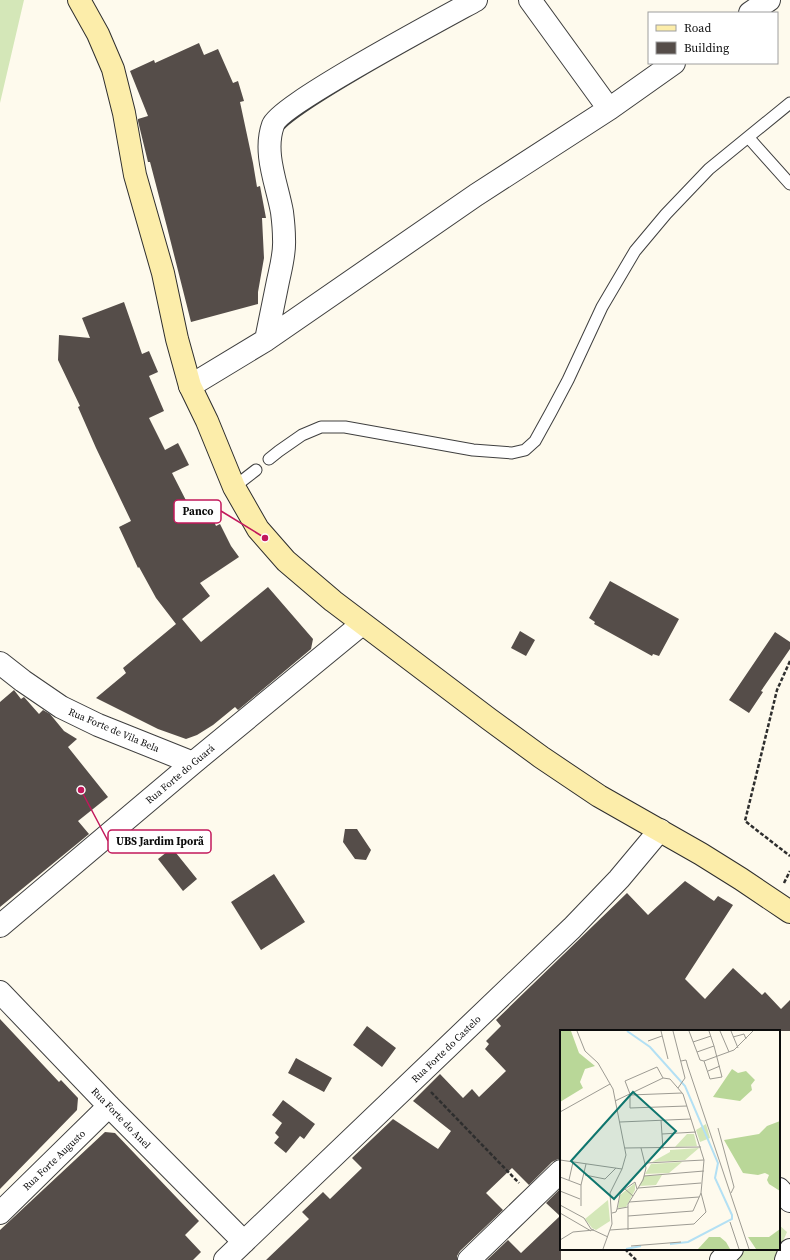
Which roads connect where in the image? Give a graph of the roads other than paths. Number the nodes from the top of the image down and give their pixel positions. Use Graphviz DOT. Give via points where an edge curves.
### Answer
graph roads {
  1 [pos="79,0"];
  2 [pos="476,0"];
  3 [pos="530,0"];
  4 [pos="673,64"];
  5 [pos="790,103"];
  6 [pos="609,108"];
  7 [pos="748,137"];
  8 [pos="790,184"];
  9 [pos="266,340"];
  10 [pos="190,386"];
  11 [pos="268,459"];
  12 [pos="256,470"];
  13 [pos="234,487"];
  14 [pos="362,624"];
  15 [pos="0,663"];
  16 [pos="193,763"];
  17 [pos="660,830"];
  18 [pos="790,912"];
  19 [pos="0,926"];
  20 [pos="0,992"];
  21 [pos="109,1106"];
  22 [pos="560,1171"];
  23 [pos="0,1213"];
  24 [pos="244,1242"];
  25 [pos="731,1250"];
  26 [pos="790,1250"];
  27 [pos="225,1260"];
  28 [pos="469,1260"];
  29 [pos="721,1260"];
  30 [pos="786,1260"];
  1 -- 10 [label="main road" via="98,34 112,69 124,113 135,175"];
  2 -- 9 [label="street" via="320,89 295,105 273,124 270,148 282,212 284,240 282,264"];
  3 -- 6 [label="street"];
  4 -- 6 [label="street"];
  5 -- 7 [label="lane"];
  6 -- 9 [label="street" via="476,195"];
  7 -- 8 [label="lane"];
  7 -- 11 [label="lane" via="709,170 666,214 635,251 602,308 568,380 535,441 525,450 512,453 473,450 345,427 321,427 302,435"];
  9 -- 10 [label="street"];
  10 -- 13 [label="main road"];
  12 -- 13 [label="lane"];
  13 -- 14 [label="main road" via="258,529 286,561"];
  14 -- 16 [label="street, Rua Forte do Guará"];
  14 -- 17 [label="main road" via="541,757 599,796"];
  15 -- 16 [label="street, Rua Forte de Vila Bela" via="61,707 98,725"];
  16 -- 19 [label="street, Rua Forte do Guará"];
  17 -- 18 [label="main road" via="721,866"];
  17 -- 24 [label="street, Rua Forte do Castelo" via="619,879 572,928"];
  20 -- 21 [label="street, Rua Forte do Anel"];
  21 -- 23 [label="street, Rua Forte Augusto"];
  21 -- 24 [label="street, Rua Forte do Anel"];
  22 -- 28 [label="street"];
  24 -- 27 [label="street, Rua Forte do Castelo"];
  25 -- 29 [label="street"];
  26 -- 30 [label="street"];
}
